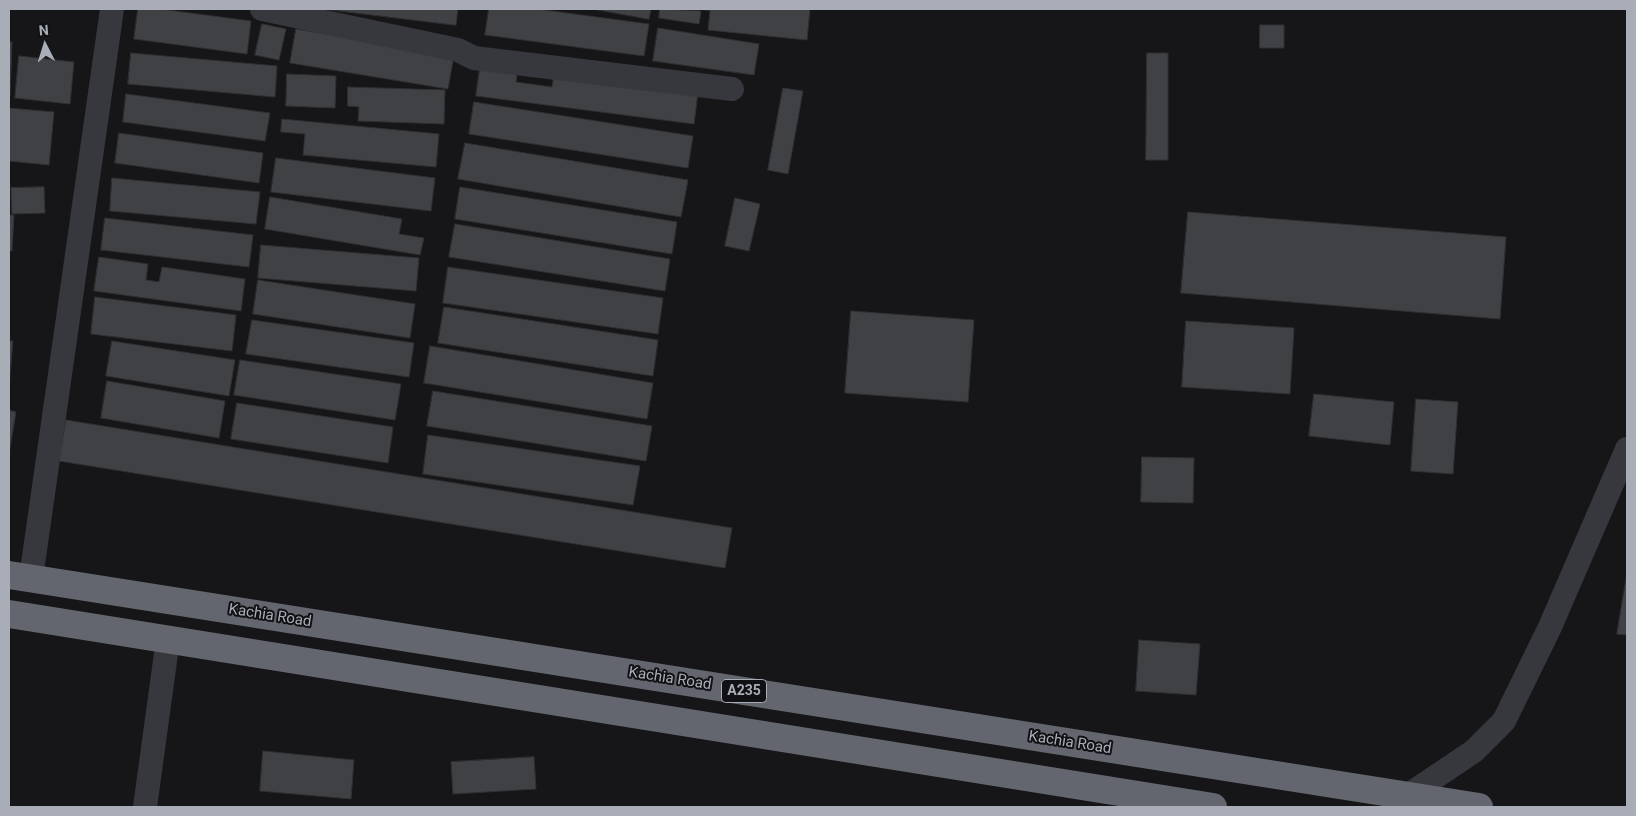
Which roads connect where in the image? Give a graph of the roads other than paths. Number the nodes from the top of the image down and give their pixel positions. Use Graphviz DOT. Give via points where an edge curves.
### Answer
graph roads {
  1 [pos="112,9"];
  2 [pos="262,9"];
  3 [pos="732,89"];
  4 [pos="1627,449"];
  5 [pos="20,577"];
  6 [pos="9,614"];
  7 [pos="168,639"];
  8 [pos="1407,796"];
  9 [pos="145,807"];
  10 [pos="1213,807"];
  11 [pos="1479,807"];
  1 -- 5 [label="street"];
  2 -- 3 [label="street" via="458,50 474,58"];
  4 -- 8 [label="street" via="1550,627 1504,721 1474,751"];
  5 -- 8 [label="highway, Kachia Road / A235"];
  6 -- 7 [label="highway"];
  7 -- 9 [label="street"];
  7 -- 10 [label="highway"];
  8 -- 11 [label="highway, Kachia Road / A235"];
}
